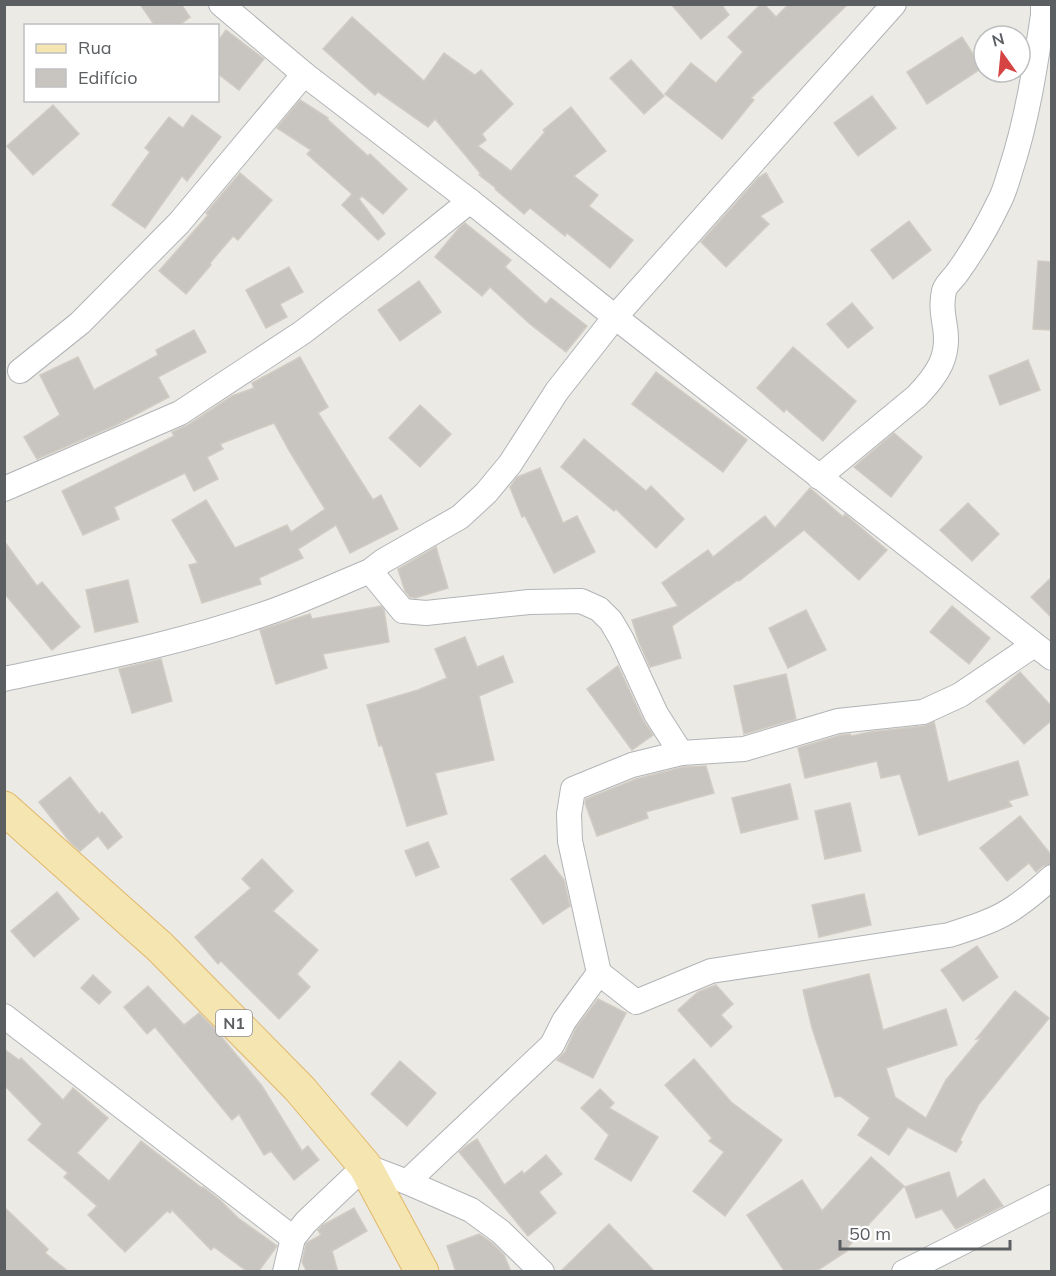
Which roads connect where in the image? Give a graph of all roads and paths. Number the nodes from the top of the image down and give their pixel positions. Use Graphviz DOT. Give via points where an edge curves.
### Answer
graph roads {
  1 [pos="221,4"];
  2 [pos="894,4"];
  3 [pos="1046,14"];
  4 [pos="304,74"];
  5 [pos="470,201"];
  6 [pos="615,317"];
  7 [pos="20,371"];
  8 [pos="819,477"];
  9 [pos="4,489"];
  10 [pos="370,571"];
  11 [pos="1043,651"];
  12 [pos="4,679"];
  13 [pos="681,753"];
  14 [pos="4,808"];
  15 [pos="1052,877"];
  16 [pos="599,973"];
  17 [pos="4,1016"];
  18 [pos="365,1166"];
  19 [pos="407,1182"];
  20 [pos="1052,1197"];
  21 [pos="293,1238"];
  22 [pos="285,1272"];
  23 [pos="422,1272"];
  24 [pos="542,1272"];
  25 [pos="904,1272"];
  1 -- 4 [label="street"];
  2 -- 6 [label="street"];
  3 -- 8 [label="street" via="1017,151 1000,200 944,289 941,308 947,348 941,364 917,396"];
  4 -- 5 [label="street"];
  4 -- 7 [label="street" via="179,224 80,323"];
  5 -- 6 [label="street"];
  5 -- 9 [label="street" via="303,332 180,413"];
  6 -- 8 [label="street"];
  6 -- 10 [label="street" via="557,391 510,464 486,493 460,517"];
  8 -- 11 [label="street"];
  10 -- 12 [label="street" via="268,613 198,634"];
  10 -- 13 [label="street" via="403,611 426,613 528,602 581,601 599,609 622,640 656,714"];
  11 -- 13 [label="street" via="922,712 838,721 744,749"];
  13 -- 16 [label="street" via="632,765 573,789 568,814 570,842"];
  14 -- 18 [label="main road, N1" via="160,947 300,1089"];
  15 -- 16 [label="street" via="1013,909 949,935 711,971 636,1002"];
  16 -- 19 [label="street" via="552,1045"];
  17 -- 21 [label="street"];
  18 -- 19 [label="street"];
  18 -- 21 [label="street"];
  18 -- 23 [label="main road, N1"];
  19 -- 24 [label="street" via="471,1210 501,1232"];
  20 -- 25 [label="street"];
  21 -- 22 [label="street"];
}
